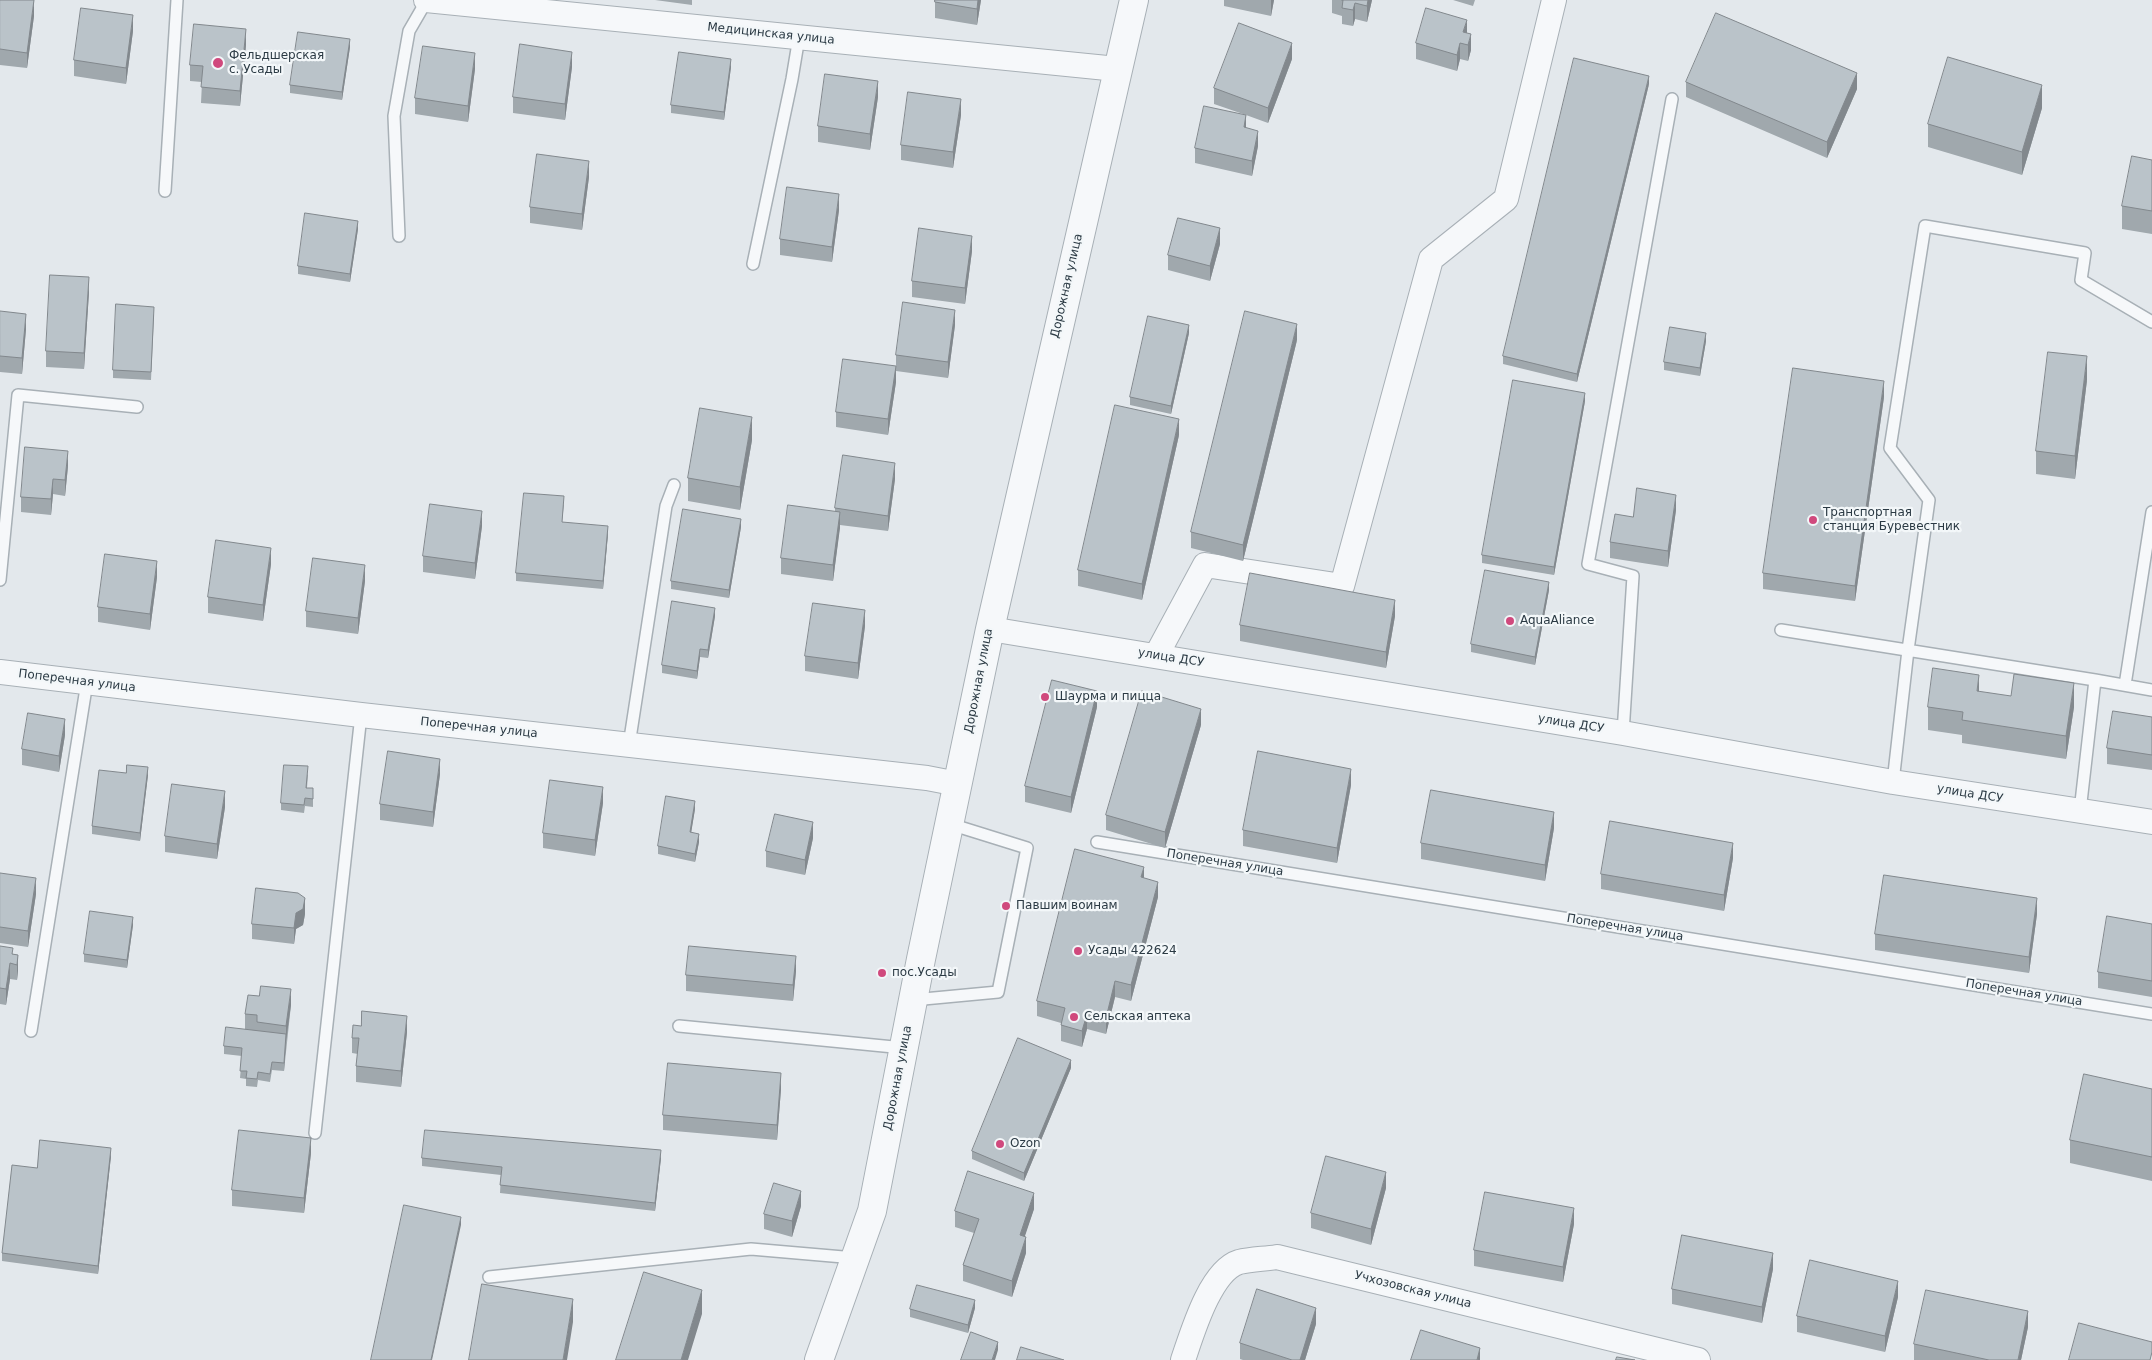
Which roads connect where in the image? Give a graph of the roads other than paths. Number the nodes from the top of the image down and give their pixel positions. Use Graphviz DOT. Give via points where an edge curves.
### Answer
graph roads {
  1 [pos="177,0"];
  2 [pos="427,0"];
  3 [pos="1134,0"];
  4 [pos="1554,0"];
  5 [pos="799,37"];
  6 [pos="1117,69"];
  7 [pos="1672,99"];
  8 [pos="165,191"];
  9 [pos="399,236"];
  10 [pos="753,264"];
  11 [pos="2152,322"];
  12 [pos="138,407"];
  13 [pos="674,485"];
  14 [pos="2152,512"];
  15 [pos="0,580"];
  16 [pos="990,629"];
  17 [pos="1781,630"];
  18 [pos="1908,650"];
  19 [pos="1156,656"];
  20 [pos="0,672"];
  21 [pos="2095,680"];
  22 [pos="87,682"];
  23 [pos="2126,685"];
  24 [pos="2152,690"];
  25 [pos="361,715"];
  26 [pos="1623,733"];
  27 [pos="629,746"];
  28 [pos="1893,782"];
  29 [pos="958,784"];
  30 [pos="2080,811"];
  31 [pos="2152,822"];
  32 [pos="950,824"];
  33 [pos="1097,842"];
  34 [pos="913,1000"];
  35 [pos="2152,1014"];
  36 [pos="679,1026"];
  37 [pos="31,1031"];
  38 [pos="904,1048"];
  39 [pos="315,1133"];
  40 [pos="856,1258"];
  41 [pos="489,1277"];
  42 [pos="819,1360"];
  43 [pos="1183,1360"];
  44 [pos="1698,1360"];
  1 -- 8 [label="lane"];
  2 -- 5 [label="street, Медицинская улица"];
  2 -- 9 [label="lane" via="409,30 394,116"];
  3 -- 6 [label="street, Дорожная улица"];
  4 -- 19 [label="street" via="1506,199 1431,259 1342,586 1205,565"];
  5 -- 6 [label="street, Медицинская улица"];
  5 -- 10 [label="lane"];
  6 -- 16 [label="street, Дорожная улица"];
  7 -- 26 [label="lane" via="1588,564 1633,576"];
  11 -- 18 [label="lane" via="2081,280 2085,253 1924,226 1890,448 1929,500"];
  12 -- 15 [label="lane" via="18,395"];
  13 -- 27 [label="lane" via="666,506"];
  14 -- 23 [label="lane"];
  16 -- 19 [label="street, улица ДСУ"];
  16 -- 29 [label="street, Дорожная улица"];
  17 -- 18 [label="lane"];
  18 -- 21 [label="lane"];
  18 -- 28 [label="lane"];
  19 -- 26 [label="street, улица ДСУ"];
  20 -- 22 [label="street, Поперечная улица"];
  21 -- 23 [label="lane"];
  21 -- 30 [label="lane"];
  22 -- 25 [label="street, Поперечная улица"];
  22 -- 37 [label="lane"];
  23 -- 24 [label="lane"];
  25 -- 27 [label="street, Поперечная улица"];
  25 -- 39 [label="lane"];
  26 -- 28 [label="street, улица ДСУ"];
  27 -- 29 [label="street, Поперечная улица"];
  28 -- 30 [label="street, улица ДСУ"];
  29 -- 32 [label="street, Дорожная улица"];
  30 -- 31 [label="street, улица ДСУ"];
  32 -- 34 [label="street, Дорожная улица"];
  32 -- 34 [label="lane" via="1027,848 998,992"];
  33 -- 35 [label="lane, Поперечная улица"];
  34 -- 38 [label="street, Дорожная улица"];
  36 -- 38 [label="lane"];
  38 -- 40 [label="street, Дорожная улица" via="872,1211"];
  40 -- 41 [label="lane" via="751,1249"];
  40 -- 42 [label="street, Дорожная улица"];
  43 -- 44 [label="street, Учхозовская улица" via="1202,1305 1217,1280 1238,1262 1277,1257"];
}
